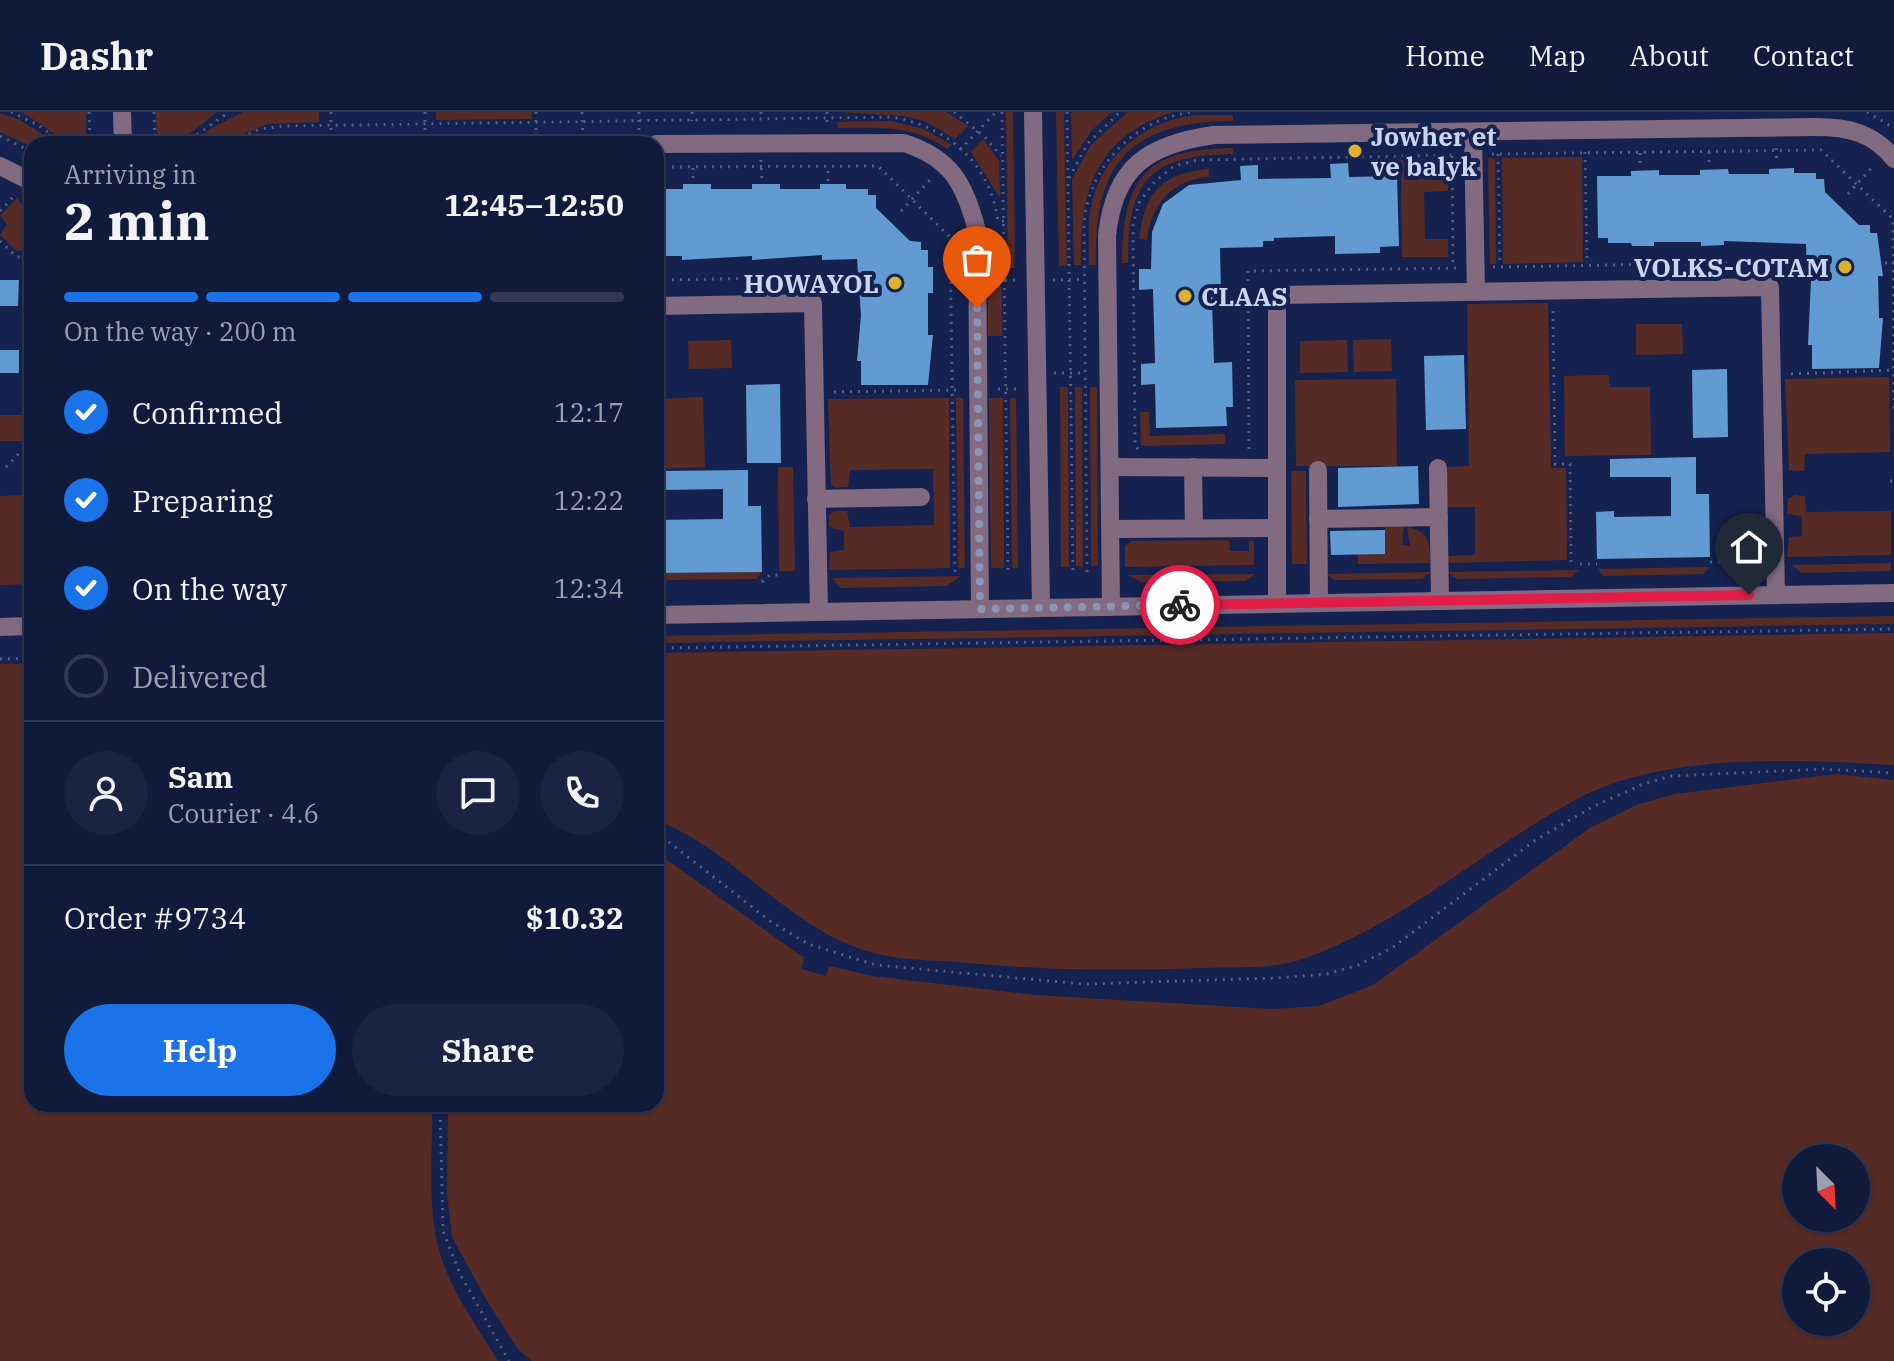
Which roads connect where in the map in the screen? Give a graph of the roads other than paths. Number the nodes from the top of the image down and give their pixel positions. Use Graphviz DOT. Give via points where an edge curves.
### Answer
graph roads {
  1 [pos="122,112"];
  2 [pos="1033,112"];
  3 [pos="1473,133"];
  4 [pos="123,136"];
  5 [pos="664,144"];
  6 [pos="1891,155"];
  7 [pos="0,166"];
  8 [pos="24,187"];
  9 [pos="1476,292"];
  10 [pos="664,306"];
  11 [pos="1111,467"];
  12 [pos="1193,467"];
  13 [pos="1275,468"];
  14 [pos="1438,468"];
  15 [pos="1318,470"];
  16 [pos="921,497"];
  17 [pos="816,499"];
  18 [pos="1439,517"];
  19 [pos="1318,519"];
  20 [pos="1194,528"];
  21 [pos="1276,528"];
  22 [pos="1112,529"];
  23 [pos="1894,593"];
  24 [pos="1776,595"];
  25 [pos="1440,601"];
  26 [pos="1319,603"];
  27 [pos="1277,604"];
  28 [pos="1111,607"];
  29 [pos="1041,608"];
  30 [pos="980,609"];
  31 [pos="819,612"];
  32 [pos="664,615"];
  33 [pos="24,626"];
  34 [pos="0,627"];
  1 -- 4 [label="street"];
  2 -- 29 [label="street"];
  3 -- 6 [label="street" via="1842,127 1861,132"];
  3 -- 9 [label="street"];
  3 -- 11 [label="street" via="1214,135 1169,144 1136,164 1115,194 1107,236"];
  5 -- 30 [label="street" via="904,143 929,151 953,172 977,231"];
  7 -- 8 [label="street"];
  9 -- 13 [label="street" via="1277,295"];
  9 -- 24 [label="street" via="1770,287"];
  10 -- 17 [label="street" via="813,303"];
  11 -- 12 [label="street"];
  11 -- 22 [label="street"];
  12 -- 13 [label="street"];
  12 -- 20 [label="street"];
  13 -- 21 [label="street"];
  14 -- 18 [label="street"];
  15 -- 19 [label="street"];
  16 -- 17 [label="street"];
  17 -- 31 [label="street"];
  18 -- 19 [label="street"];
  18 -- 25 [label="street"];
  19 -- 26 [label="street"];
  20 -- 21 [label="street"];
  20 -- 22 [label="street"];
  21 -- 27 [label="street"];
  22 -- 28 [label="street"];
  23 -- 24 [label="street"];
  24 -- 25 [label="street"];
  25 -- 26 [label="street"];
  26 -- 27 [label="street"];
  27 -- 28 [label="street"];
  28 -- 29 [label="street"];
  29 -- 30 [label="street"];
  30 -- 31 [label="street"];
  31 -- 32 [label="street"];
  33 -- 34 [label="street"];
}
